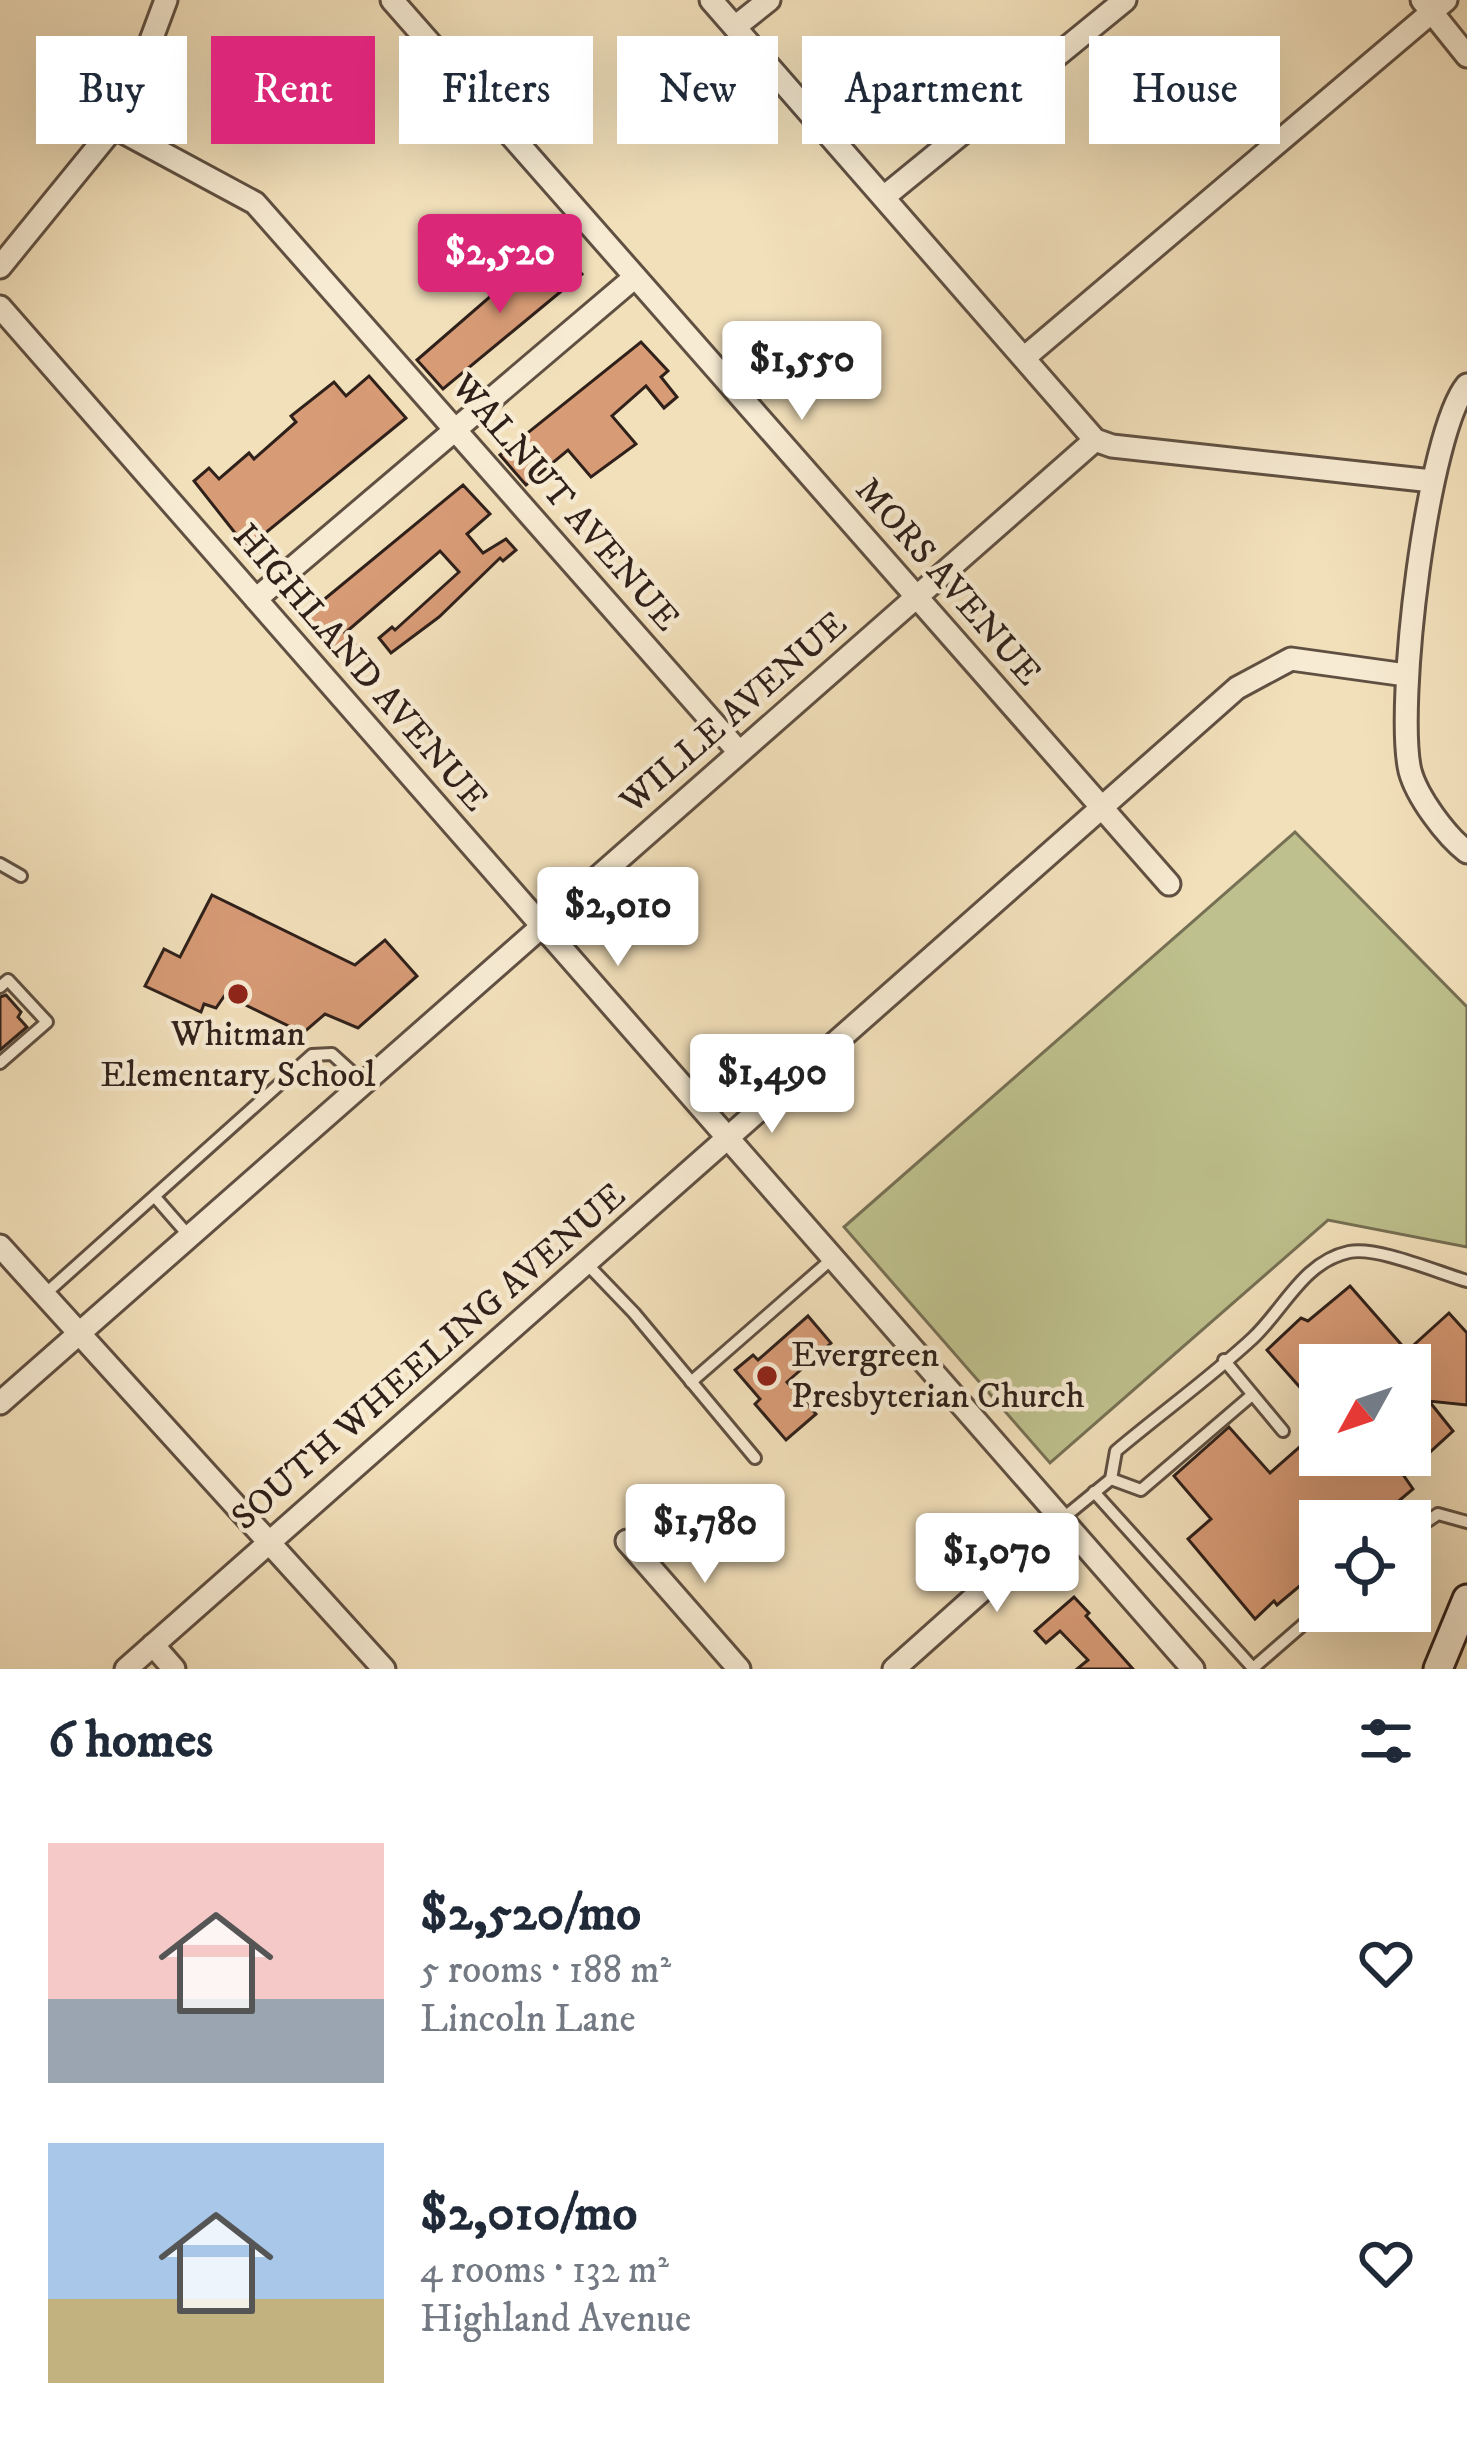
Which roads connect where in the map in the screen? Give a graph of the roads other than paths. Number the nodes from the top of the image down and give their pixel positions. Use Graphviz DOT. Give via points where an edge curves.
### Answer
graph roads {
  1 [pos="166,0"];
  2 [pos="392,0"];
  3 [pos="711,0"];
  4 [pos="770,0"];
  5 [pos="1125,0"];
  6 [pos="1434,4"];
  7 [pos="735,27"];
  8 [pos="152,36"];
  9 [pos="1467,56"];
  10 [pos="884,197"];
  11 [pos="0,267"];
  12 [pos="635,277"];
  13 [pos="0,307"];
  14 [pos="1024,358"];
  15 [pos="1467,385"];
  16 [pos="455,428"];
  17 [pos="1095,440"];
  18 [pos="1432,481"];
  19 [pos="916,596"];
  20 [pos="256,599"];
  21 [pos="1406,675"];
  22 [pos="739,752"];
  23 [pos="1102,807"];
  24 [pos="1467,852"];
  25 [pos="0,864"];
  26 [pos="20,876"];
  27 [pos="1168,884"];
  28 [pos="542,926"];
  29 [pos="4,983"];
  30 [pos="0,1064"];
  31 [pos="364,1083"];
  32 [pos="728,1138"];
  33 [pos="155,1197"];
  34 [pos="190,1236"];
  35 [pos="0,1246"];
  36 [pos="833,1258"];
  37 [pos="586,1263"];
  38 [pos="1467,1281"];
  39 [pos="44,1294"];
  40 [pos="79,1334"];
  41 [pos="1224,1360"];
  42 [pos="691,1382"];
  43 [pos="1252,1395"];
  44 [pos="0,1402"];
  45 [pos="1283,1430"];
  46 [pos="755,1458"];
  47 [pos="1111,1479"];
  48 [pos="1094,1492"];
  49 [pos="1062,1519"];
  50 [pos="1431,1519"];
  51 [pos="1467,1522"];
  52 [pos="628,1541"];
  53 [pos="270,1542"];
  54 [pos="1467,1599"];
  55 [pos="1299,1628"];
  56 [pos="153,1645"];
  57 [pos="897,1668"];
  58 [pos="1252,1668"];
  59 [pos="126,1669"];
  60 [pos="174,1669"];
  61 [pos="384,1669"];
  62 [pos="739,1669"];
  63 [pos="1193,1669"];
  64 [pos="1438,1669"];
  1 -- 8 [label="street"];
  2 -- 12 [label="street, MORS AVENUE"];
  3 -- 7 [label="street"];
  4 -- 7 [label="street"];
  5 -- 10 [label="street"];
  6 -- 9 [label="street"];
  6 -- 14 [label="street"];
  7 -- 10 [label="street"];
  10 -- 14 [label="street"];
  11 -- 16 [label="street, WALNUT AVENUE" via="114,127 255,203"];
  12 -- 16 [label="street"];
  12 -- 19 [label="street, MORS AVENUE"];
  13 -- 20 [label="street, HIGHLAND AVENUE"];
  14 -- 17 [label="street"];
  15 -- 18 [label="street" via="1454,400"];
  16 -- 20 [label="street"];
  16 -- 22 [label="street, WALNUT AVENUE"];
  17 -- 18 [label="street"];
  17 -- 19 [label="street, WILLE AVENUE"];
  18 -- 21 [label="street"];
  19 -- 22 [label="street, WILLE AVENUE"];
  19 -- 23 [label="street, MORS AVENUE"];
  20 -- 28 [label="street, HIGHLAND AVENUE"];
  21 -- 23 [label="street, SOUTH WHEELING AVENUE" via="1291,659 1237,688"];
  21 -- 24 [label="street" via="1410,772 1447,837"];
  22 -- 28 [label="street, WILLE AVENUE"];
  23 -- 27 [label="street, MORS AVENUE"];
  23 -- 32 [label="street, SOUTH WHEELING AVENUE"];
  25 -- 26 [label="lane"];
  28 -- 31 [label="street, WILLE AVENUE"];
  28 -- 32 [label="street, HIGHLAND AVENUE"];
  29 -- 30 [label="lane" via="47,1022"];
  31 -- 33 [label="lane" via="342,1060 312,1055"];
  31 -- 34 [label="street, WILLE AVENUE"];
  32 -- 36 [label="street, HIGHLAND AVENUE"];
  32 -- 37 [label="street, SOUTH WHEELING AVENUE"];
  33 -- 34 [label="lane"];
  33 -- 39 [label="lane"];
  34 -- 40 [label="street, WILLE AVENUE"];
  35 -- 39 [label="street"];
  36 -- 42 [label="lane"];
  36 -- 49 [label="street, HIGHLAND AVENUE"];
  37 -- 42 [label="lane"];
  37 -- 53 [label="street, SOUTH WHEELING AVENUE"];
  38 -- 41 [label="lane" via="1350,1252 1298,1282 1256,1336"];
  39 -- 40 [label="street"];
  40 -- 44 [label="street, WILLE AVENUE"];
  40 -- 53 [label="street"];
  41 -- 43 [label="lane"];
  41 -- 47 [label="lane" via="1116,1451"];
  42 -- 46 [label="lane"];
  43 -- 45 [label="lane"];
  43 -- 47 [label="lane" via="1141,1490"];
  47 -- 48 [label="lane"];
  48 -- 49 [label="lane"];
  48 -- 58 [label="lane"];
  49 -- 57 [label="street"];
  49 -- 63 [label="street, HIGHLAND AVENUE"];
  50 -- 51 [label="lane"];
  52 -- 62 [label="street"];
  53 -- 56 [label="street, SOUTH WHEELING AVENUE"];
  53 -- 61 [label="street"];
  54 -- 64 [label="main road"];
  55 -- 58 [label="lane"];
  56 -- 59 [label="street, SOUTH WHEELING AVENUE"];
  56 -- 60 [label="street"];
}
